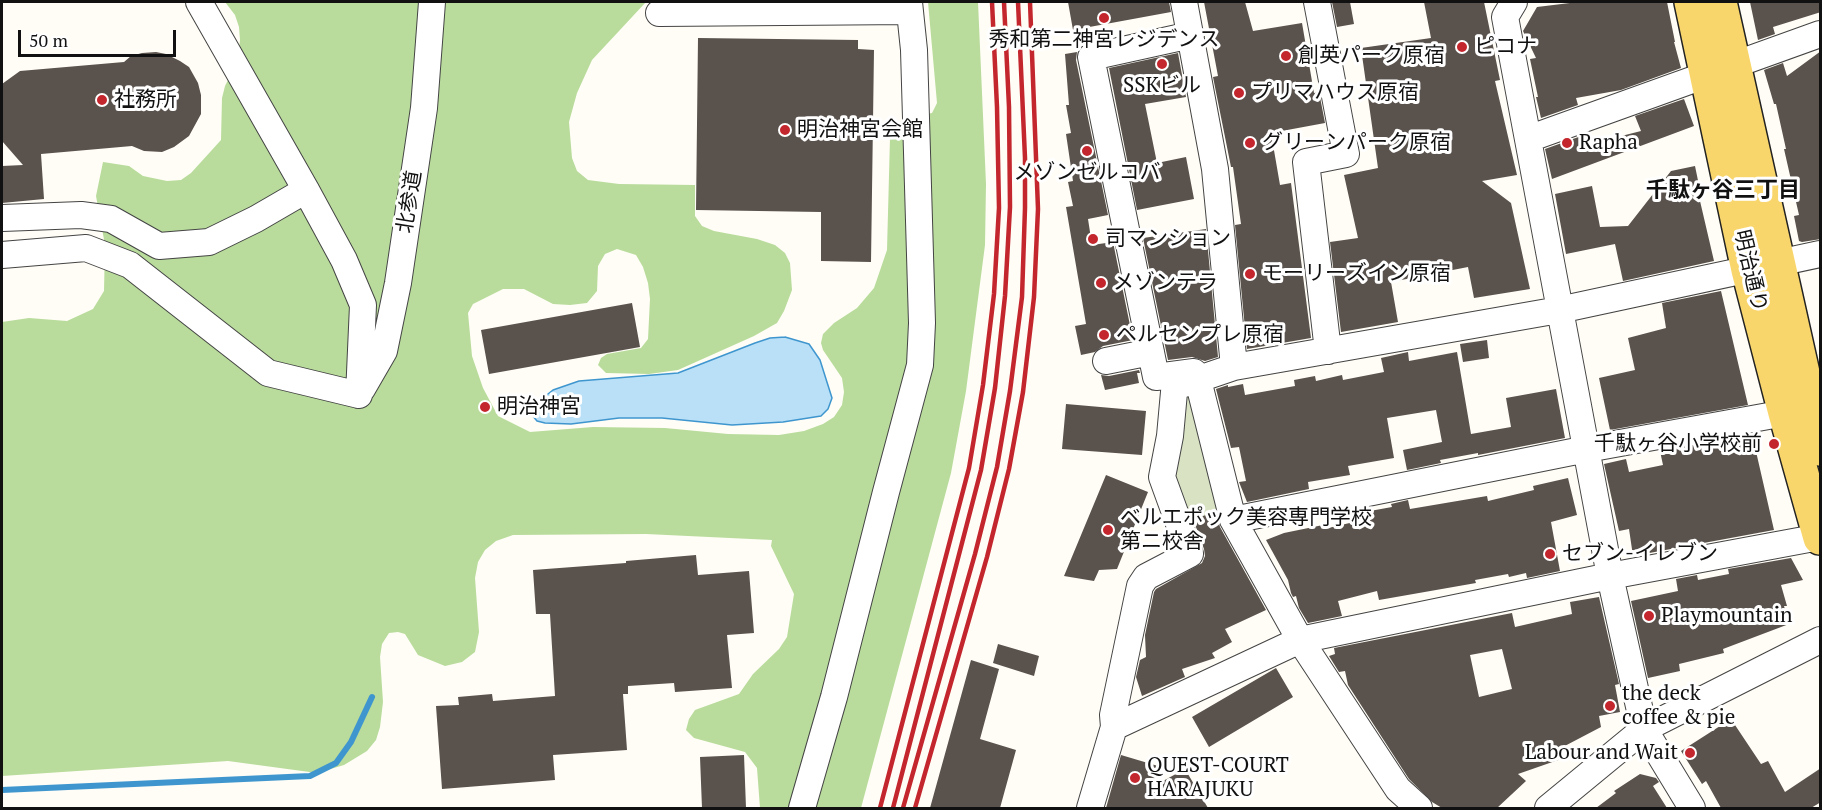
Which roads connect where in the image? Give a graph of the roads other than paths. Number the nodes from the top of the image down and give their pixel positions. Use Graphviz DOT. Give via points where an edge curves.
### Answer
graph roads {
  1 [pos="199,2"];
  2 [pos="432,2"];
  3 [pos="1184,2"];
  4 [pos="1317,2"];
  5 [pos="1514,2"];
  6 [pos="1691,2"];
  7 [pos="1720,2"];
  8 [pos="910,6"];
  9 [pos="659,13"];
  10 [pos="1191,34"];
  11 [pos="1821,34"];
  12 [pos="1721,69"];
  13 [pos="1528,139"];
  14 [pos="306,190"];
  15 [pos="2,219"];
  16 [pos="1821,254"];
  17 [pos="2,255"];
  18 [pos="1764,267"];
  19 [pos="1559,310"];
  20 [pos="1328,351"];
  21 [pos="1151,352"];
  22 [pos="1106,361"];
  23 [pos="1799,366"];
  24 [pos="1234,367"];
  25 [pos="1198,380"];
  26 [pos="359,395"];
  27 [pos="1785,413"];
  28 [pos="1587,448"];
  29 [pos="1821,449"];
  30 [pos="1233,520"];
  31 [pos="1820,538"];
  32 [pos="1610,576"];
  33 [pos="1300,640"];
  34 [pos="1821,640"];
  35 [pos="1114,727"];
  36 [pos="1644,729"];
  37 [pos="802,808"];
  38 [pos="1090,808"];
  39 [pos="1419,808"];
  40 [pos="1548,808"];
  41 [pos="1692,808"];
  1 -- 14 [label="street"];
  2 -- 26 [label="street, 北参道" via="424,108 398,283 384,351"];
  3 -- 10 [label="street"];
  4 -- 20 [label="street" via="1346,154 1306,162"];
  5 -- 13 [label="street" via="1505,17"];
  6 -- 12 [label="main road, 明治通り"];
  7 -- 12 [label="main road, 明治通り"];
  8 -- 9 [label="street"];
  8 -- 37 [label="street" via="922,323 920,365"];
  10 -- 21 [label="street" via="1091,57"];
  10 -- 24 [label="street" via="1215,169"];
  11 -- 12 [label="street"];
  12 -- 13 [label="street"];
  12 -- 18 [label="main road, 明治通り"];
  13 -- 19 [label="street"];
  14 -- 15 [label="street" via="209,242 159,246 111,219 81,215"];
  14 -- 26 [label="street" via="363,305"];
  16 -- 18 [label="street"];
  17 -- 26 [label="street" via="86,248 130,266 268,373"];
  18 -- 19 [label="street"];
  18 -- 23 [label="main road, 明治通り"];
  19 -- 20 [label="street"];
  19 -- 28 [label="street"];
  20 -- 24 [label="street"];
  21 -- 22 [label="street"];
  21 -- 25 [label="street" via="1156,376 1194,372"];
  23 -- 27 [label="main road, 明治通り"];
  23 -- 29 [label="main road, 明治通り"];
  24 -- 25 [label="street"];
  25 -- 30 [label="street"];
  25 -- 35 [label="street" via="1178,386 1174,392 1162,477 1190,554 1143,581 1113,715"];
  27 -- 28 [label="street"];
  27 -- 31 [label="main road, 明治通り"];
  28 -- 30 [label="street"];
  28 -- 32 [label="street"];
  30 -- 33 [label="street"];
  31 -- 32 [label="street"];
  32 -- 33 [label="street"];
  32 -- 36 [label="street"];
  33 -- 35 [label="street"];
  33 -- 39 [label="street" via="1398,789"];
  34 -- 36 [label="street"];
  35 -- 38 [label="street"];
  36 -- 40 [label="street"];
  36 -- 41 [label="street"];
}
